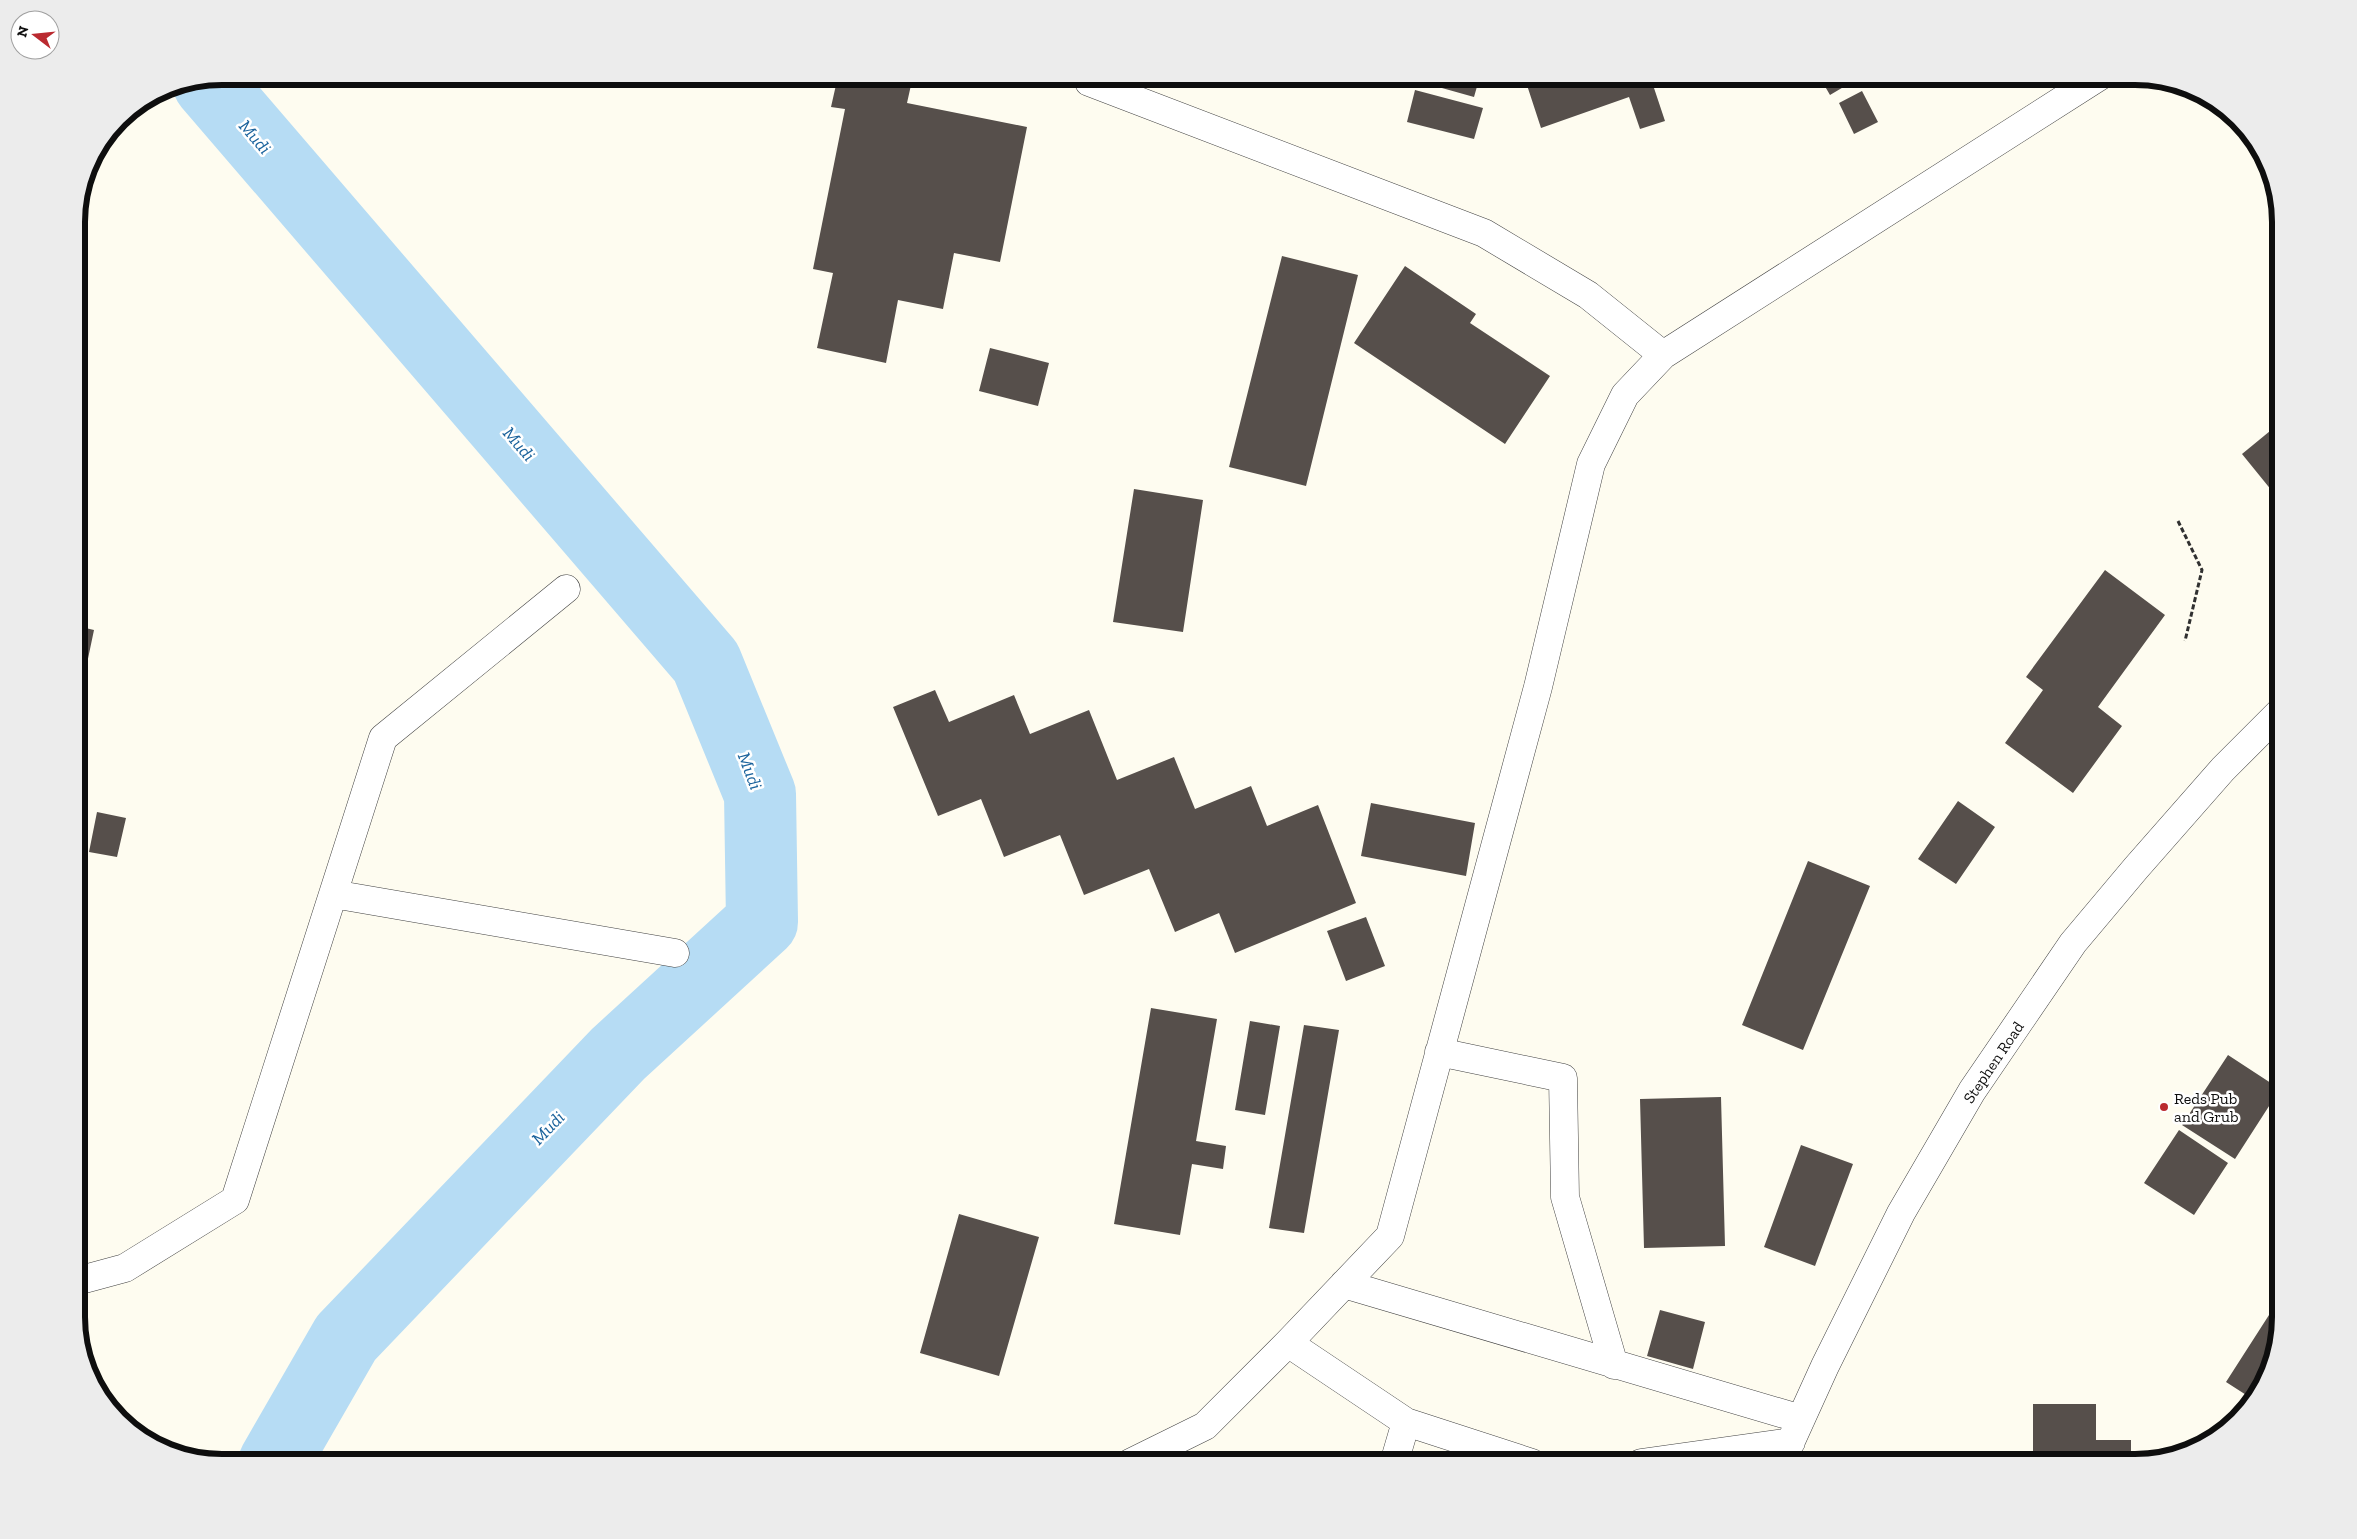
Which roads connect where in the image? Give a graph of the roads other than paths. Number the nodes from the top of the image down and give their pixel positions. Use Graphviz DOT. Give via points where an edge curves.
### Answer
graph roads {
  1 [pos="1097,85"];
  2 [pos="2086,85"];
  3 [pos="1663,355"];
  4 [pos="566,589"];
  5 [pos="2272,720"];
  6 [pos="333,894"];
  7 [pos="675,953"];
  8 [pos="1439,1052"];
  9 [pos="85,1278"];
  10 [pos="1344,1284"];
  11 [pos="1288,1343"];
  12 [pos="1614,1364"];
  13 [pos="1406,1422"];
  14 [pos="1791,1441"];
  15 [pos="1148,1454"];
  16 [pos="1397,1454"];
  17 [pos="1504,1454"];
  18 [pos="1725,1454"];
  1 -- 3 [label="street" via="1484,233 1588,295"];
  2 -- 3 [label="street"];
  3 -- 8 [label="street" via="1625,395 1591,464 1538,687"];
  4 -- 6 [label="street" via="384,738"];
  5 -- 14 [label="street, Stephen Road" via="2211,783 2073,943 1972,1091 1901,1213"];
  6 -- 7 [label="street"];
  6 -- 9 [label="street" via="235,1200 125,1268"];
  8 -- 10 [label="street" via="1390,1236"];
  8 -- 12 [label="street" via="1563,1078 1565,1197"];
  10 -- 11 [label="street"];
  10 -- 12 [label="street"];
  11 -- 13 [label="street"];
  11 -- 15 [label="street" via="1205,1426"];
  12 -- 14 [label="street"];
  13 -- 16 [label="street"];
  13 -- 17 [label="street"];
  14 -- 18 [label="street"];
}
